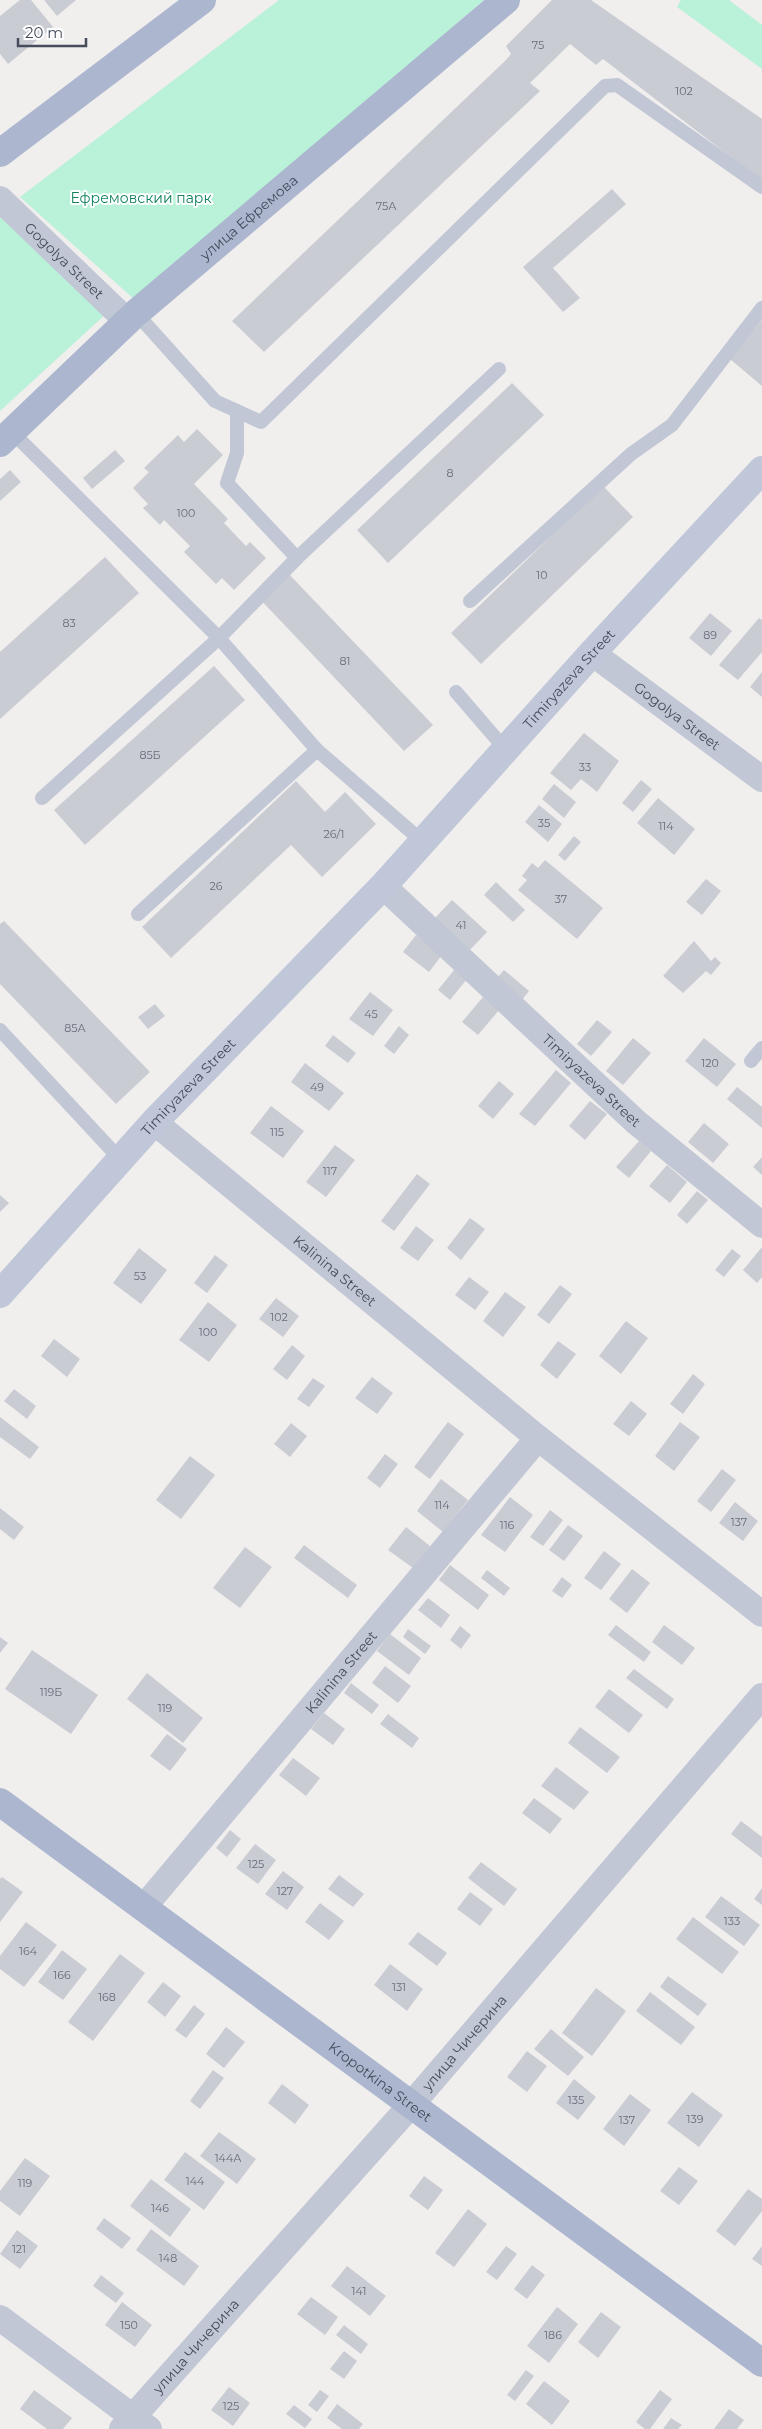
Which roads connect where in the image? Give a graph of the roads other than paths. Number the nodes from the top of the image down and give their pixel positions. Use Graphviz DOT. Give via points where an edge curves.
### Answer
graph roads {
  1 [pos="202,0"];
  2 [pos="506,0"];
  3 [pos="0,153"];
  4 [pos="762,187"];
  5 [pos="0,199"];
  6 [pos="762,308"];
  7 [pos="131,317"];
  8 [pos="500,369"];
  9 [pos="236,411"];
  10 [pos="6,438"];
  11 [pos="761,474"];
  12 [pos="297,558"];
  13 [pos="470,601"];
  14 [pos="219,638"];
  15 [pos="592,653"];
  16 [pos="456,692"];
  17 [pos="317,750"];
  18 [pos="506,750"];
  19 [pos="762,779"];
  20 [pos="42,798"];
  21 [pos="423,842"];
  22 [pos="383,886"];
  23 [pos="138,914"];
  24 [pos="0,1030"];
  25 [pos="762,1048"];
  26 [pos="751,1061"];
  27 [pos="154,1122"];
  28 [pos="120,1159"];
  29 [pos="762,1225"];
  30 [pos="0,1294"];
  31 [pos="538,1438"];
  32 [pos="762,1614"];
  33 [pos="762,1696"];
  34 [pos="0,1802"];
  35 [pos="143,1908"];
  36 [pos="411,2104"];
  37 [pos="0,2318"];
  38 [pos="762,2362"];
  39 [pos="134,2425"];
  1 -- 3 [label="main road"];
  2 -- 7 [label="main road, улица Ефремова"];
  4 -- 9 [label="lane" via="617,85 605,86 261,422"];
  5 -- 7 [label="street, Gogolya Street"];
  6 -- 13 [label="lane" via="672,425 630,454"];
  7 -- 9 [label="lane" via="215,401"];
  7 -- 10 [label="main road, улица Ефремова"];
  8 -- 12 [label="lane"];
  9 -- 12 [label="lane" via="237,453 227,483"];
  10 -- 14 [label="lane"];
  11 -- 15 [label="street, Timiryazeva Street"];
  12 -- 14 [label="lane"];
  14 -- 17 [label="lane"];
  14 -- 20 [label="lane"];
  15 -- 18 [label="street, Timiryazeva Street"];
  15 -- 19 [label="street, Gogolya Street"];
  16 -- 18 [label="lane"];
  17 -- 21 [label="lane"];
  17 -- 23 [label="lane"];
  18 -- 21 [label="street, Timiryazeva Street"];
  21 -- 22 [label="street, Timiryazeva Street"];
  22 -- 27 [label="street, Timiryazeva Street"];
  22 -- 29 [label="street, Timiryazeva Street" via="636,1122"];
  24 -- 28 [label="lane"];
  25 -- 26 [label="lane"];
  27 -- 28 [label="street, Timiryazeva Street"];
  27 -- 31 [label="street, Kalinina Street"];
  28 -- 30 [label="street, Timiryazeva Street"];
  31 -- 32 [label="street, Kalinina Street"];
  31 -- 35 [label="street, Kalinina Street"];
  33 -- 36 [label="street, улица Чичерина"];
  34 -- 35 [label="main road, Kropotkina Street"];
  35 -- 36 [label="main road, Kropotkina Street"];
  36 -- 38 [label="main road, Kropotkina Street"];
  36 -- 39 [label="street, улица Чичерина"];
  37 -- 39 [label="street"];
}
